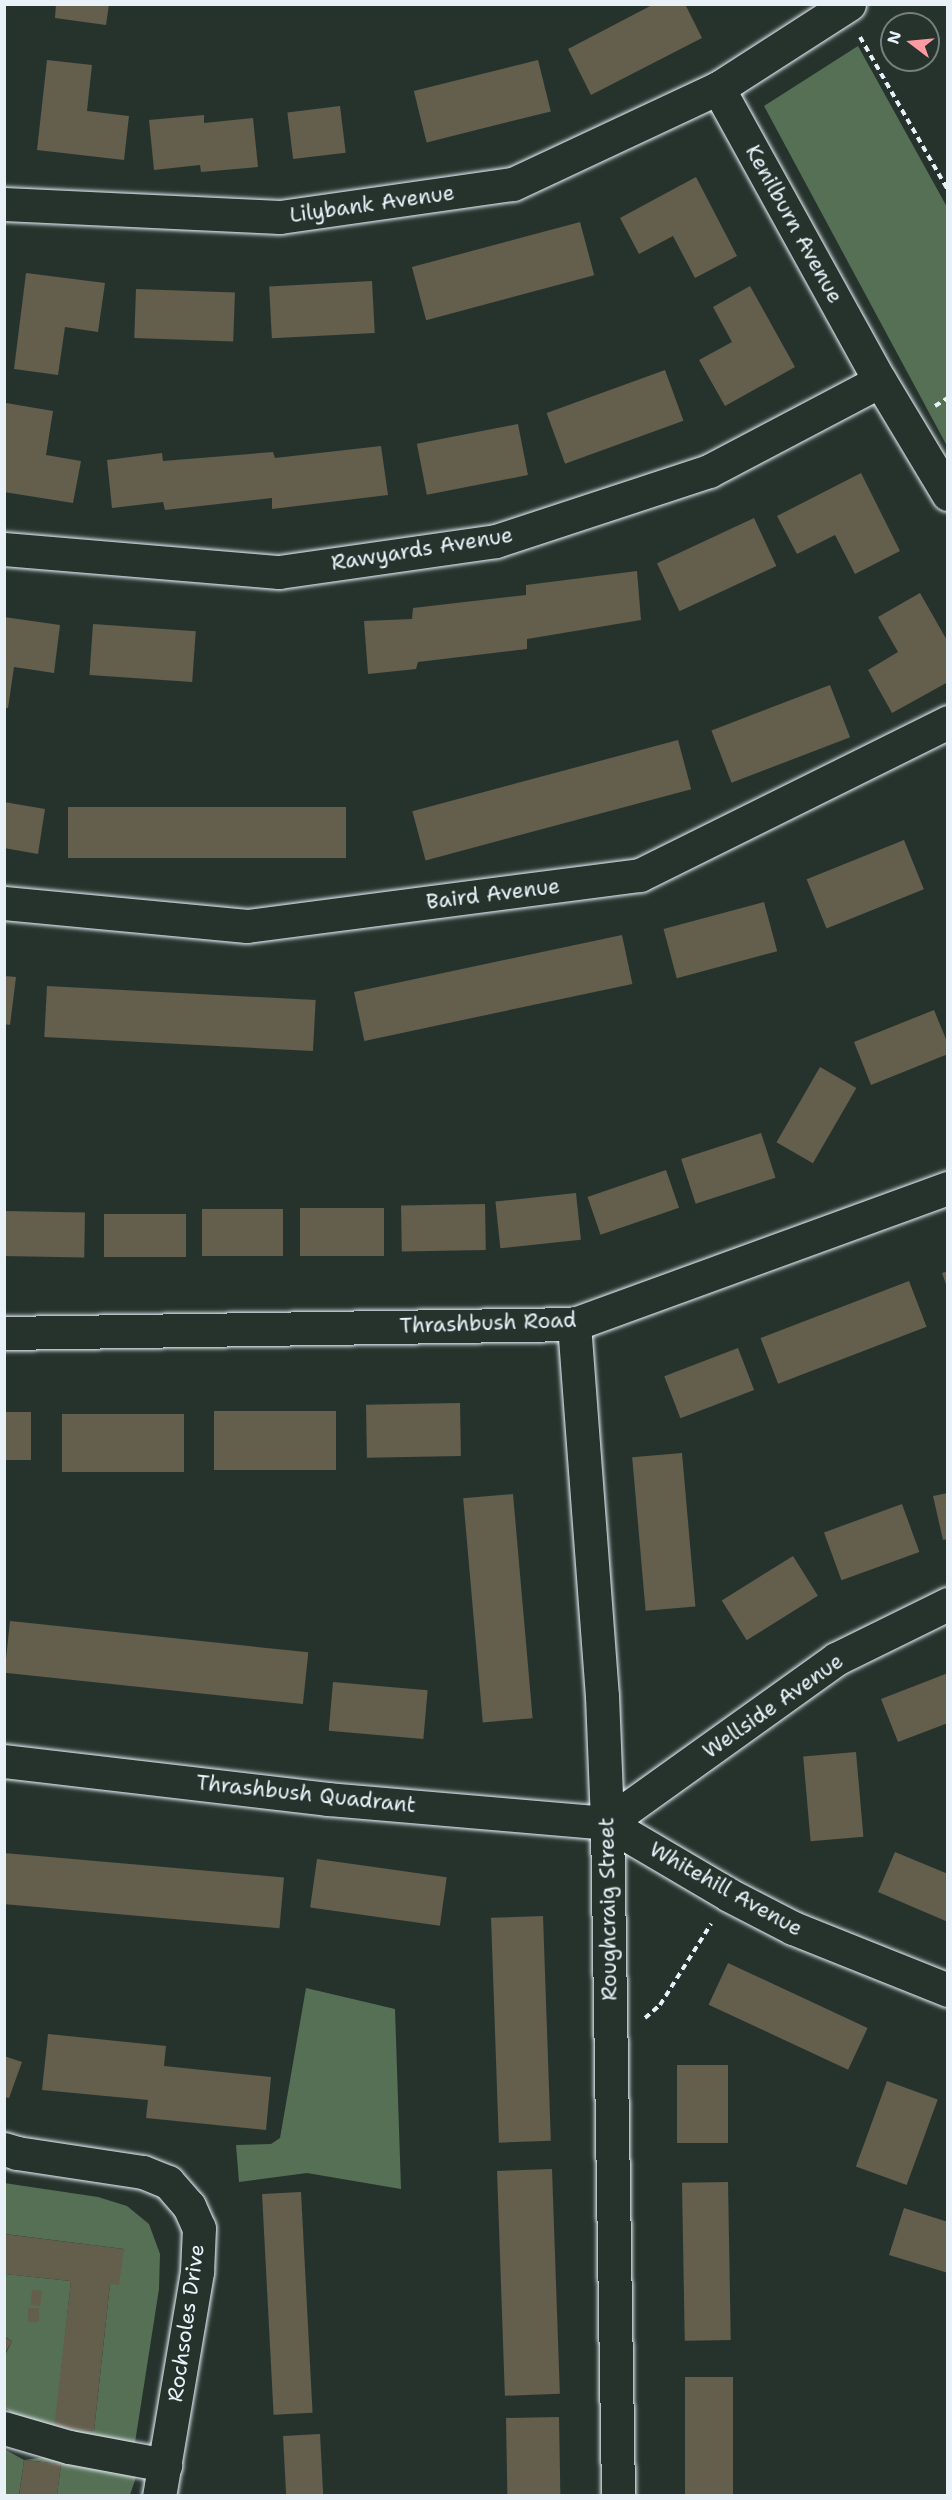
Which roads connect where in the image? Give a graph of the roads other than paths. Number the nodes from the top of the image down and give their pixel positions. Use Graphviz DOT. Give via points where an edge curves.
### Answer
graph roads {
  1 [pos="846,6"];
  2 [pos="718,88"];
  3 [pos="4,204"];
  4 [pos="880,381"];
  5 [pos="948,494"];
  6 [pos="4,549"];
  7 [pos="948,722"];
  8 [pos="4,903"];
  9 [pos="948,1188"];
  10 [pos="574,1324"];
  11 [pos="4,1333"];
  12 [pos="948,1604"];
  13 [pos="4,1761"];
  14 [pos="607,1823"];
  15 [pos="948,1990"];
  16 [pos="4,2149"];
  17 [pos="4,2428"];
  18 [pos="162,2480"];
  19 [pos="618,2496"];
  1 -- 2 [label="street"];
  2 -- 3 [label="street, Lilybank Avenue" via="513,184 280,217"];
  2 -- 4 [label="street, Kenilburn Avenue"];
  4 -- 5 [label="street, Kenilburn Avenue"];
  4 -- 6 [label="street, Rawyards Avenue" via="709,471 496,541 279,572"];
  7 -- 8 [label="street, Baird Avenue" via="640,875 247,926"];
  9 -- 10 [label="street, Thrashbush Road"];
  10 -- 11 [label="street, Thrashbush Road"];
  10 -- 14 [label="street, Roughcraig Street" via="602,1696"];
  12 -- 14 [label="street, Wellside Avenue" via="836,1659"];
  13 -- 14 [label="street, Thrashbush Quadrant" via="328,1798"];
  14 -- 15 [label="street, Whitehill Avenue" via="729,1895 794,1928"];
  14 -- 19 [label="street, Roughcraig Street"];
  16 -- 18 [label="street, Rochsoles Drive" via="143,2172 168,2182 189,2206 199,2228 197,2272"];
  17 -- 18 [label="street"];
}
